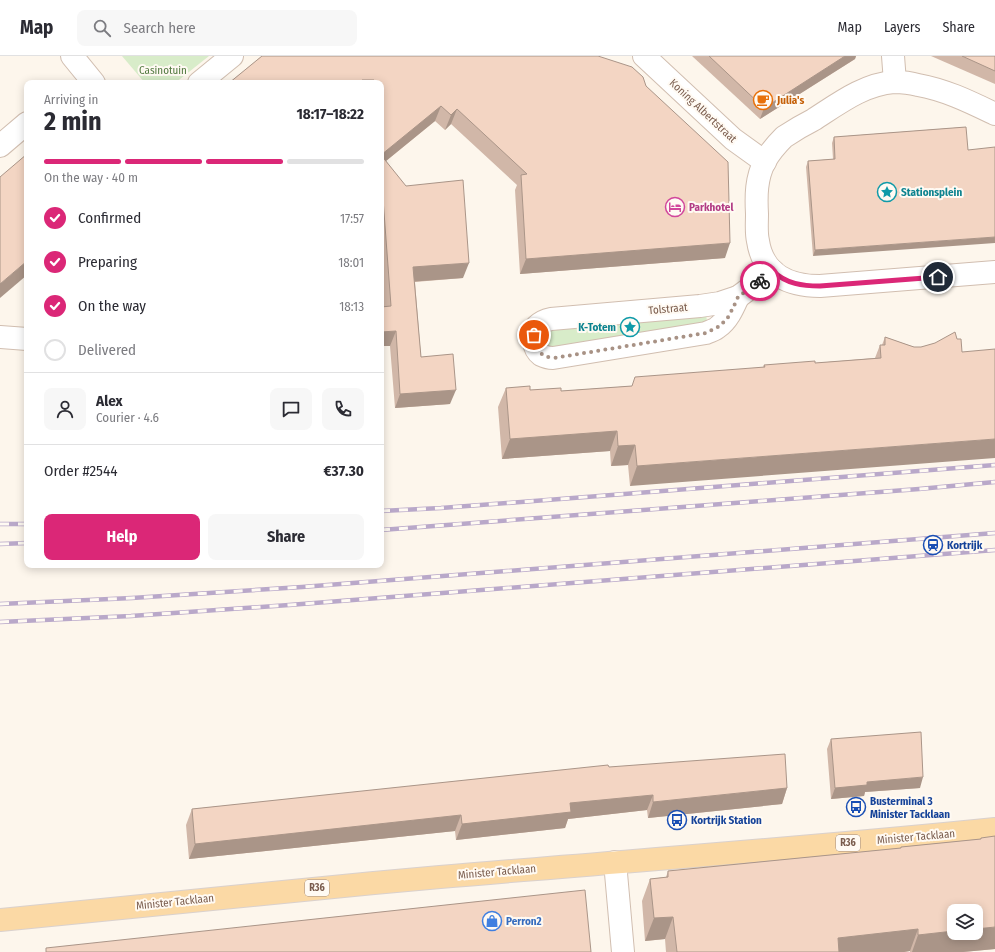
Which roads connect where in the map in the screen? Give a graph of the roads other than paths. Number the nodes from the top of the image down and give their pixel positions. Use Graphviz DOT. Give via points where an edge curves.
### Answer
graph roads {
  1 [pos="72,56"];
  2 [pos="232,56"];
  3 [pos="644,56"];
  4 [pos="893,56"];
  5 [pos="84,80"];
  6 [pos="203,80"];
  7 [pos="895,82"];
  8 [pos="995,114"];
  9 [pos="24,126"];
  10 [pos="0,146"];
  11 [pos="765,162"];
  12 [pos="773,271"];
  13 [pos="995,272"];
  14 [pos="738,297"];
  15 [pos="0,338"];
  16 [pos="24,339"];
  17 [pos="995,829"];
  18 [pos="616,862"];
  19 [pos="0,920"];
  20 [pos="623,952"];
  1 -- 5 [label="street"];
  2 -- 6 [label="street"];
  3 -- 11 [label="street, Koning Albertstraat" via="733,139"];
  4 -- 7 [label="street"];
  7 -- 8 [label="street" via="948,93"];
  7 -- 11 [label="street" via="869,88 840,102 784,137"];
  9 -- 10 [label="street"];
  11 -- 12 [label="street" via="756,193 758,241 764,260"];
  12 -- 13 [label="street" via="788,281 809,286"];
  12 -- 14 [label="street, Tolstraat"];
  14 -- 14 [label="street, Tolstraat" via="700,306 551,319 536,327 534,343 541,354 554,358 706,333 727,319"];
  15 -- 16 [label="street"];
  17 -- 18 [label="main road, Minister Tacklaan / R36"];
  18 -- 19 [label="main road, Minister Tacklaan / R36" via="199,899"];
  18 -- 20 [label="street"];
}
